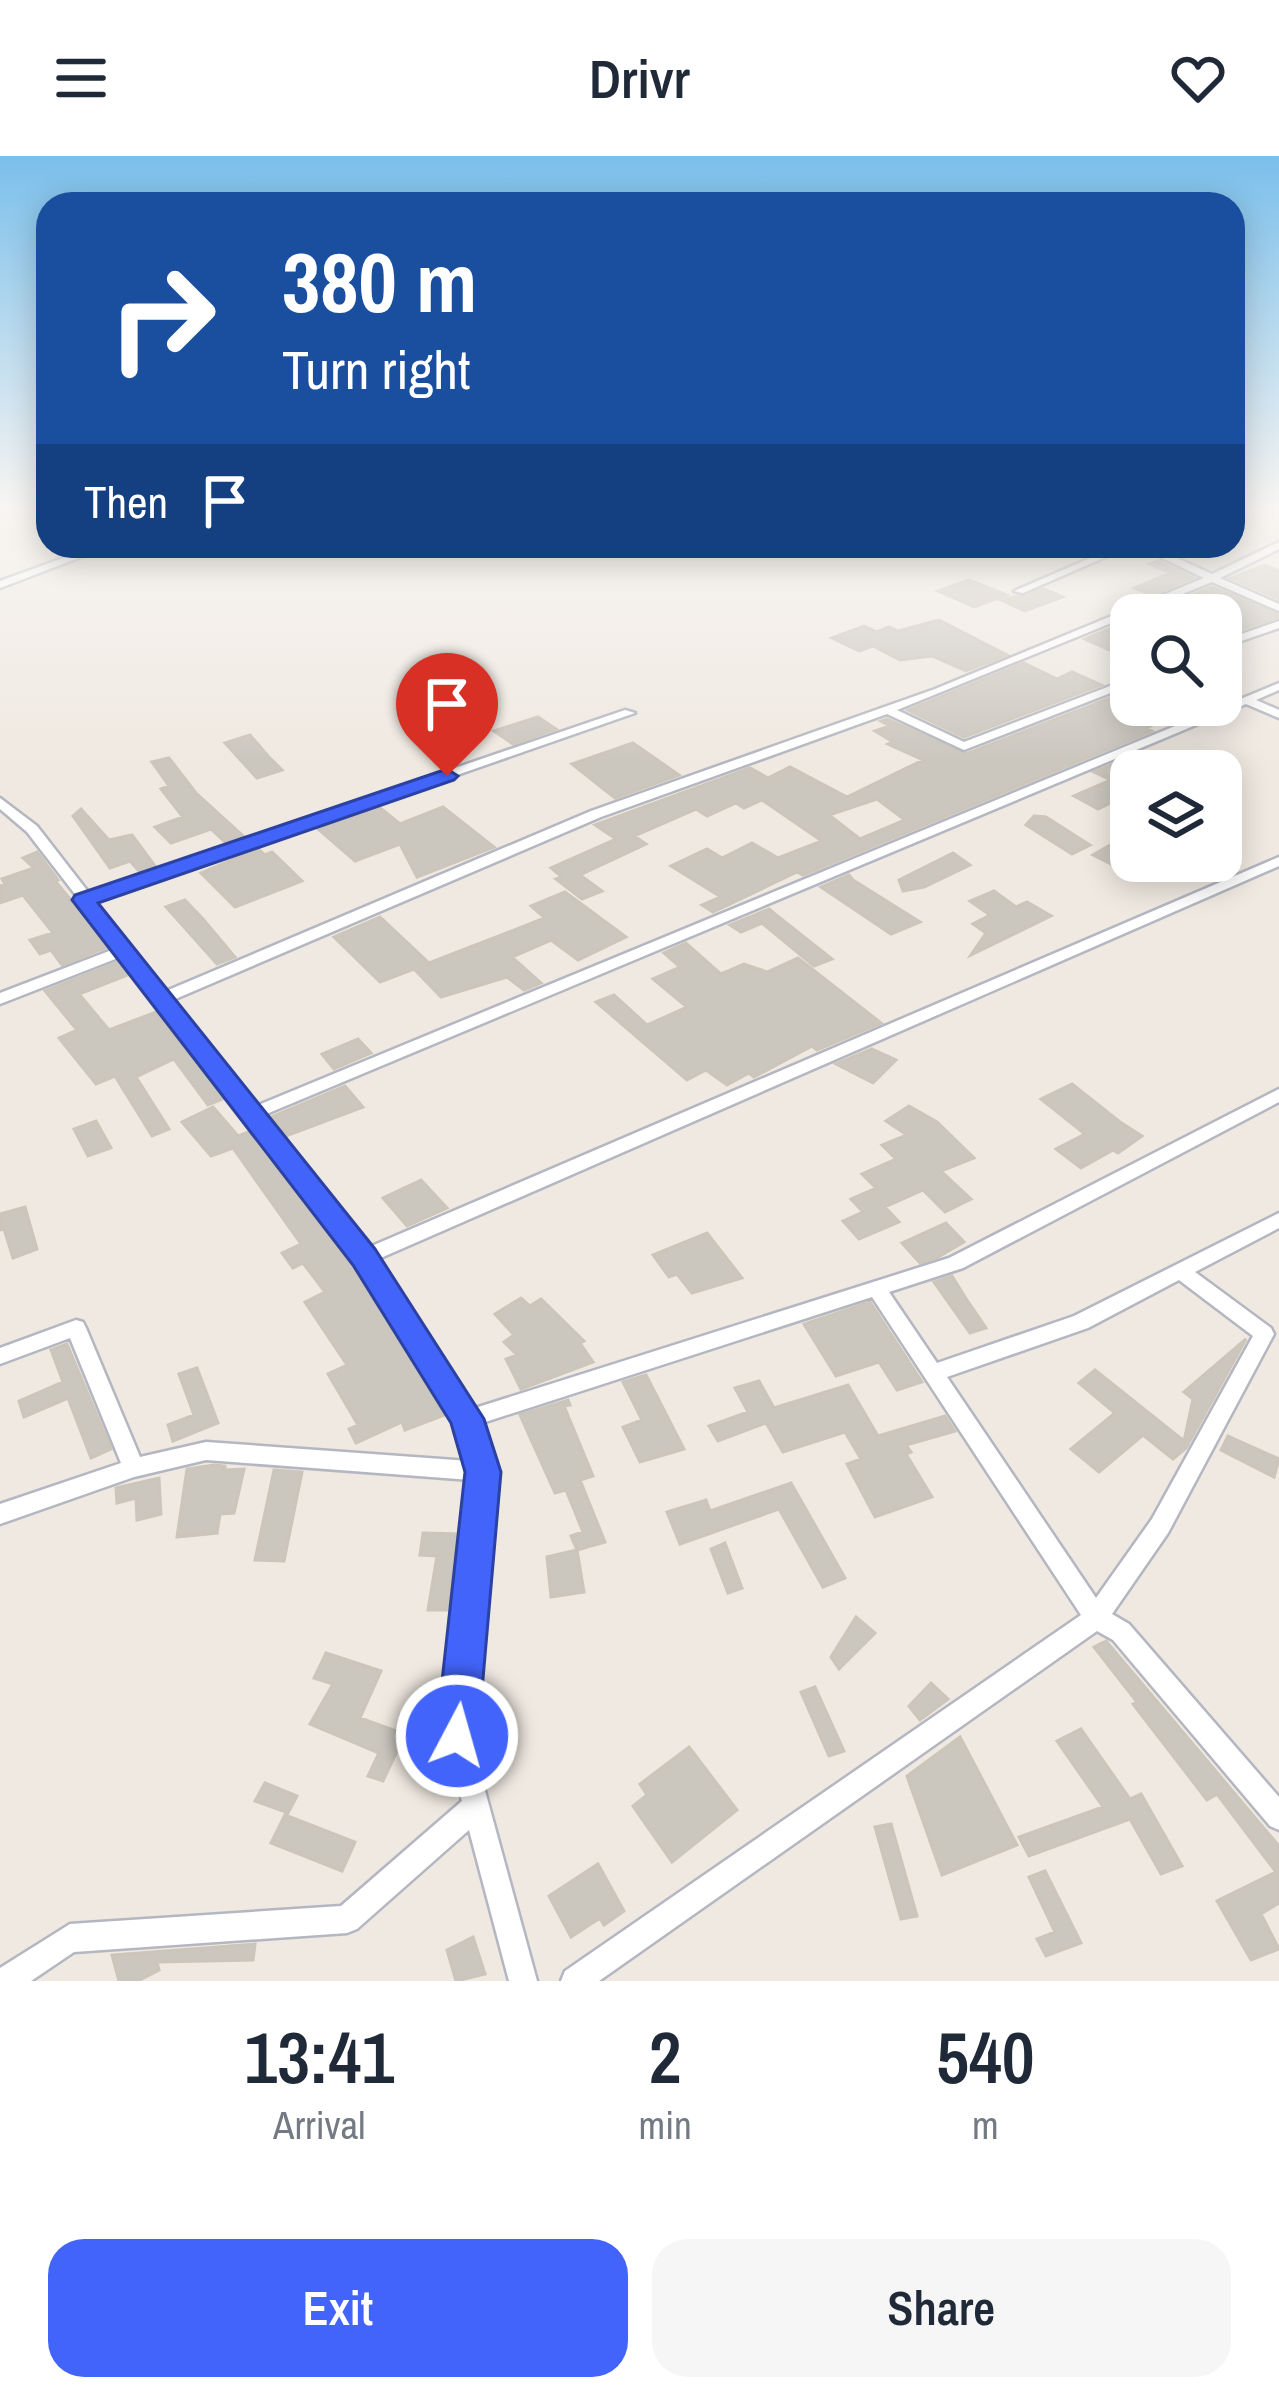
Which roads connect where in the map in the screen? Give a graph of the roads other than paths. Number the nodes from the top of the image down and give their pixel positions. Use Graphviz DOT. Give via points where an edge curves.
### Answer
graph roads {
  1 [pos="1180,591"];
  2 [pos="1241,591"];
  3 [pos="1279,608"];
  4 [pos="1279,624"];
  5 [pos="1242,637"];
  6 [pos="1279,686"];
  7 [pos="1110,689"];
  8 [pos="1247,700"];
  9 [pos="888,710"];
  10 [pos="628,713"];
  11 [pos="1279,714"];
  12 [pos="0,802"];
  13 [pos="1279,861"];
  14 [pos="84,900"];
  15 [pos="122,951"];
  16 [pos="0,999"];
  17 [pos="160,999"];
  18 [pos="1279,1095"];
  19 [pos="249,1115"];
  20 [pos="1279,1220"];
  21 [pos="364,1257"];
  22 [pos="1182,1272"];
  23 [pos="876,1288"];
  24 [pos="0,1356"];
  25 [pos="931,1374"];
  26 [pos="467,1419"];
  27 [pos="134,1468"];
  28 [pos="483,1472"];
  29 [pos="0,1514"];
  30 [pos="1096,1618"];
  31 [pos="473,1808"];
  32 [pos="1279,1816"];
  33 [pos="6,1981"];
  34 [pos="523,1981"];
  35 [pos="575,1981"];
  1 -- 9 [label="street"];
  2 -- 3 [label="street"];
  4 -- 5 [label="street"];
  6 -- 8 [label="street"];
  7 -- 9 [label="street" via="964,746"];
  8 -- 11 [label="street"];
  8 -- 19 [label="street"];
  9 -- 17 [label="street" via="596,814"];
  10 -- 14 [label="street"];
  12 -- 14 [label="street" via="32,829"];
  13 -- 21 [label="street"];
  14 -- 15 [label="street"];
  15 -- 16 [label="street"];
  15 -- 17 [label="street"];
  17 -- 19 [label="street"];
  18 -- 23 [label="street" via="956,1262"];
  19 -- 21 [label="street"];
  20 -- 22 [label="street"];
  21 -- 26 [label="street"];
  22 -- 25 [label="street" via="1081,1322"];
  22 -- 30 [label="street" via="1264,1334 1160,1526"];
  23 -- 25 [label="street"];
  23 -- 26 [label="street"];
  24 -- 27 [label="street" via="76,1328"];
  25 -- 30 [label="street"];
  26 -- 28 [label="street"];
  27 -- 28 [label="street" via="206,1451"];
  27 -- 29 [label="street"];
  28 -- 31 [label="street" via="457,1736"];
  30 -- 32 [label="street" via="1121,1632"];
  30 -- 35 [label="street"];
  31 -- 33 [label="street" via="347,1919 70,1938"];
  31 -- 34 [label="street"];
}
